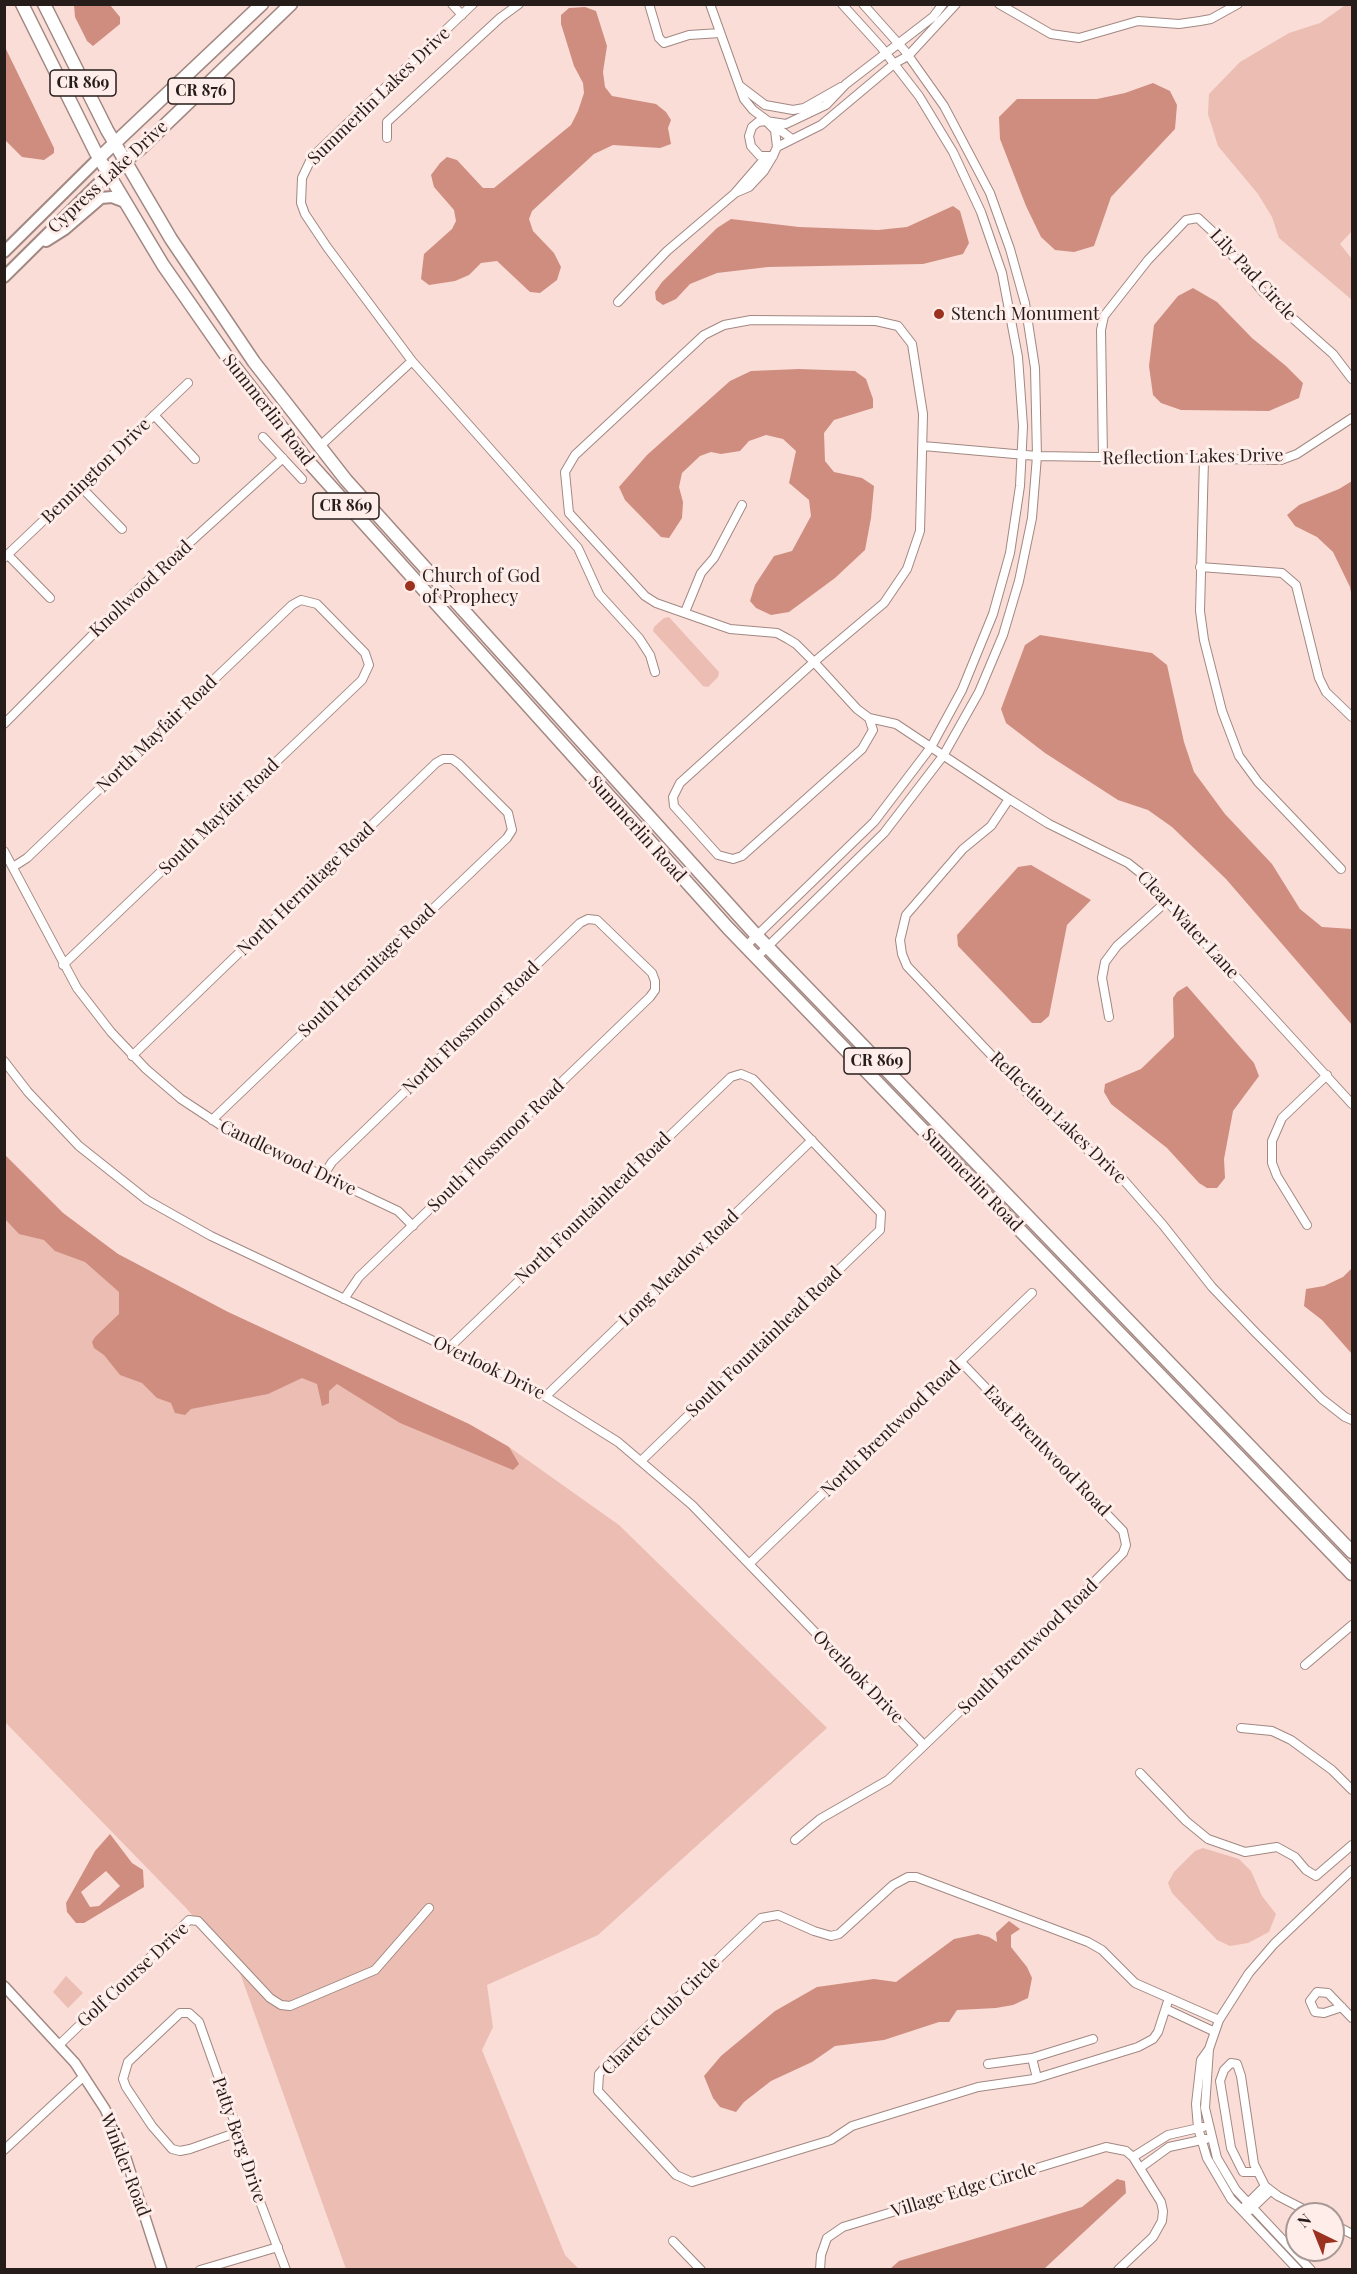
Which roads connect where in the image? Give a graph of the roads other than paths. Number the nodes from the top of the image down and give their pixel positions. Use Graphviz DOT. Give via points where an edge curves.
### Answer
graph roads {
  1 [pos="22,4"];
  2 [pos="44,4"];
  3 [pos="262,4"];
  4 [pos="291,4"];
  5 [pos="452,4"];
  6 [pos="473,4"];
  7 [pos="519,4"];
  8 [pos="649,4"];
  9 [pos="710,4"];
  10 [pos="842,4"];
  11 [pos="863,4"];
  12 [pos="943,4"];
  13 [pos="956,4"];
  14 [pos="999,4"];
  15 [pos="1238,4"];
  16 [pos="462,15"];
  17 [pos="720,33"];
  18 [pos="899,44"];
  19 [pos="887,54"];
  20 [pos="908,56"];
  21 [pos="895,63"];
  22 [pos="846,84"];
  23 [pos="739,85"];
  24 [pos="766,121"];
  25 [pos="387,138"];
  26 [pos="792,140"];
  27 [pos="114,144"];
  28 [pos="777,147"];
  29 [pos="769,157"];
  30 [pos="99,158"];
  31 [pos="124,162"];
  32 [pos="108,174"];
  33 [pos="125,202"];
  34 [pos="31,250"];
  35 [pos="4,252"];
  36 [pos="4,277"];
  37 [pos="618,302"];
  38 [pos="411,361"];
  39 [pos="1353,379"];
  40 [pos="188,383"];
  41 [pos="154,415"];
  42 [pos="1353,418"];
  43 [pos="263,437"];
  44 [pos="923,446"];
  45 [pos="319,447"];
  46 [pos="1022,455"];
  47 [pos="1038,456"];
  48 [pos="283,458"];
  49 [pos="1103,458"];
  50 [pos="195,459"];
  51 [pos="1204,459"];
  52 [pos="302,479"];
  53 [pos="80,486"];
  54 [pos="742,505"];
  55 [pos="122,529"];
  56 [pos="6,557"];
  57 [pos="1200,567"];
  58 [pos="50,598"];
  59 [pos="685,612"];
  60 [pos="814,662"];
  61 [pos="369,665"];
  62 [pos="655,672"];
  63 [pos="1353,717"];
  64 [pos="869,718"];
  65 [pos="4,724"];
  66 [pos="930,747"];
  67 [pos="943,756"];
  68 [pos="1009,800"];
  69 [pos="511,818"];
  70 [pos="4,851"];
  71 [pos="12,867"];
  72 [pos="1341,869"];
  73 [pos="1167,901"];
  74 [pos="757,936"];
  75 [pos="746,946"];
  76 [pos="767,947"];
  77 [pos="757,957"];
  78 [pos="63,965"];
  79 [pos="651,996"];
  80 [pos="1109,1017"];
  81 [pos="132,1056"];
  82 [pos="4,1062"];
  83 [pos="1327,1075"];
  84 [pos="1353,1104"];
  85 [pos="212,1120"];
  86 [pos="812,1140"];
  87 [pos="323,1176"];
  88 [pos="1308,1225"];
  89 [pos="413,1226"];
  90 [pos="1032,1293"];
  91 [pos="344,1299"];
  92 [pos="449,1348"];
  93 [pos="961,1362"];
  94 [pos="546,1396"];
  95 [pos="1353,1420"];
  96 [pos="642,1461"];
  97 [pos="1126,1545"];
  98 [pos="1353,1552"];
  99 [pos="749,1564"];
  100 [pos="1353,1574"];
  101 [pos="1352,1625"];
  102 [pos="1305,1665"];
  103 [pos="1241,1728"];
  104 [pos="924,1745"];
  105 [pos="1140,1773"];
  106 [pos="1353,1790"];
  107 [pos="795,1840"];
  108 [pos="1353,1845"];
  109 [pos="1353,1870"];
  110 [pos="429,1908"];
  111 [pos="4,1986"];
  112 [pos="1169,1998"];
  113 [pos="1342,2007"];
  114 [pos="1166,2009"];
  115 [pos="1353,2018"];
  116 [pos="1219,2020"];
  117 [pos="1213,2031"];
  118 [pos="1093,2039"];
  119 [pos="59,2045"];
  120 [pos="1209,2049"];
  121 [pos="1032,2058"];
  122 [pos="988,2064"];
  123 [pos="84,2076"];
  124 [pos="1037,2078"];
  125 [pos="1208,2127"];
  126 [pos="1198,2128"];
  127 [pos="238,2133"];
  128 [pos="1210,2138"];
  129 [pos="1201,2140"];
  130 [pos="1155,2142"];
  131 [pos="4,2151"];
  132 [pos="1161,2151"];
  133 [pos="1133,2157"];
  134 [pos="1140,2168"];
  135 [pos="1258,2172"];
  136 [pos="1268,2189"];
  137 [pos="1288,2202"];
  138 [pos="1250,2206"];
  139 [pos="1242,2212"];
  140 [pos="673,2241"];
  141 [pos="278,2247"];
  142 [pos="162,2270"];
  143 [pos="200,2270"];
  144 [pos="286,2270"];
  145 [pos="701,2270"];
  146 [pos="820,2270"];
  147 [pos="1118,2270"];
  148 [pos="1298,2270"];
  149 [pos="1311,2270"];
  1 -- 30 [label="main road, Summerlin Road / CR 869"];
  2 -- 27 [label="main road, Summerlin Road / CR 869"];
  3 -- 27 [label="main road, Cypress Lake Drive / CR 876"];
  4 -- 31 [label="main road, Cypress Lake Drive / CR 876"];
  5 -- 16 [label="street, Summerlin Lakes Drive"];
  6 -- 16 [label="street, Summerlin Lakes Drive"];
  7 -- 25 [label="street" via="387,122"];
  8 -- 17 [label="street" via="664,43"];
  9 -- 17 [label="street"];
  10 -- 19 [label="street"];
  11 -- 18 [label="street"];
  12 -- 18 [label="street"];
  13 -- 20 [label="street"];
  14 -- 15 [label="street" via="1051,34 1079,38 1138,21 1179,24 1211,19"];
  16 -- 38 [label="street, Summerlin Lakes Drive" via="312,157 305,167 300,191 305,214"];
  17 -- 23 [label="street"];
  18 -- 19 [label="street"];
  18 -- 20 [label="street"];
  19 -- 21 [label="street"];
  19 -- 22 [label="street"];
  20 -- 21 [label="street"];
  20 -- 47 [label="street" via="944,106 974,160 1010,249 1032,341"];
  21 -- 26 [label="street" via="821,125"];
  21 -- 46 [label="street" via="953,152 993,247 1018,357"];
  22 -- 23 [label="street" via="804,108 793,110 765,105"];
  22 -- 24 [label="street" via="826,105 812,112 786,124"];
  23 -- 24 [label="street" via="744,99"];
  24 -- 26 [label="street"];
  24 -- 28 [label="street" via="775,130"];
  24 -- 29 [label="street" via="752,127 749,136 755,152"];
  26 -- 28 [label="street"];
  27 -- 30 [label="main road, Cypress Lake Drive / CR 876"];
  27 -- 31 [label="main road, Summerlin Road / CR 869"];
  28 -- 29 [label="street"];
  29 -- 37 [label="street" via="749,187 734,194 667,251"];
  30 -- 32 [label="main road, Summerlin Road / CR 869"];
  30 -- 35 [label="main road, Cypress Lake Drive / CR 876"];
  31 -- 32 [label="main road, Cypress Lake Drive / CR 876"];
  31 -- 45 [label="main road, Summerlin Road / CR 869" via="254,362"];
  32 -- 33 [label="main road, Summerlin Road / CR 869"];
  32 -- 34 [label="main road, Cypress Lake Drive / CR 876"];
  33 -- 34 [label="main road" via="101,198 65,230"];
  33 -- 75 [label="main road, Summerlin Road / CR 869" via="225,354 307,460"];
  34 -- 36 [label="main road, Cypress Lake Drive / CR 876"];
  38 -- 45 [label="street"];
  38 -- 62 [label="street, Summerlin Lakes Drive" via="571,539 599,594 647,649"];
  39 -- 49 [label="street, Lily Pad Circle" via="1333,354 1263,292 1213,232 1198,218 1186,220 1104,316"];
  40 -- 41 [label="street, Bennington Drive"];
  41 -- 50 [label="street"];
  41 -- 53 [label="street, Bennington Drive"];
  42 -- 51 [label="street, Reflection Lakes Drive" via="1297,454 1281,459"];
  43 -- 48 [label="street"];
  44 -- 46 [label="street, Reflection Lakes Drive"];
  44 -- 59 [label="street" via="923,414 912,344 898,326 876,321 751,320 731,323 704,335 584,445 565,472 569,513 634,587 656,603"];
  44 -- 60 [label="street" via="920,531 908,570 884,603"];
  45 -- 74 [label="main road, Summerlin Road / CR 869" via="570,732"];
  46 -- 47 [label="street, Reflection Lakes Drive"];
  46 -- 66 [label="street" via="1016,517 993,614 962,690"];
  47 -- 49 [label="street, Reflection Lakes Drive"];
  47 -- 67 [label="street" via="1027,547 1011,608 979,692"];
  48 -- 52 [label="street"];
  48 -- 65 [label="street, Knollwood Road" via="133,594"];
  49 -- 51 [label="street, Reflection Lakes Drive"];
  51 -- 57 [label="street"];
  53 -- 55 [label="street"];
  53 -- 56 [label="street, Bennington Drive"];
  54 -- 59 [label="street" via="714,558 701,573"];
  56 -- 58 [label="street"];
  57 -- 63 [label="street" via="1282,573 1296,585 1319,678 1326,692"];
  57 -- 72 [label="street" via="1204,640 1222,711 1239,756 1258,782"];
  59 -- 60 [label="street" via="730,629 777,633 796,644"];
  60 -- 64 [label="street"];
  60 -- 64 [label="street" via="675,789 674,806 718,855 734,859 742,856 862,749 873,730"];
  61 -- 71 [label="street, North Mayfair Road" via="365,653 316,604 301,600 286,610 27,858"];
  61 -- 78 [label="street, South Mayfair Road" via="362,680"];
  64 -- 66 [label="street, Clear Water Lane" via="896,724"];
  66 -- 67 [label="street, Clear Water Lane"];
  66 -- 74 [label="street" via="873,822"];
  67 -- 68 [label="street, Clear Water Lane"];
  67 -- 76 [label="street" via="884,833"];
  68 -- 73 [label="street, Clear Water Lane" via="1128,863"];
  68 -- 95 [label="street, Reflection Lakes Drive" via="991,826 963,849 906,915 900,940 907,966 1031,1097 1120,1177 1256,1333 1322,1399"];
  69 -- 81 [label="street, North Hermitage Road" via="452,759 443,759"];
  69 -- 85 [label="street, South Hermitage Road" via="512,830 507,838"];
  70 -- 71 [label="street, Candlewood Drive"];
  71 -- 78 [label="street, Candlewood Drive"];
  73 -- 80 [label="street" via="1105,962 1102,978"];
  73 -- 83 [label="street, Clear Water Lane"];
  74 -- 75 [label="street"];
  74 -- 76 [label="main road, Summerlin Road / CR 869"];
  75 -- 77 [label="main road, Summerlin Road / CR 869"];
  76 -- 77 [label="street"];
  76 -- 98 [label="main road, Summerlin Road / CR 869"];
  77 -- 100 [label="main road, Summerlin Road / CR 869"];
  78 -- 81 [label="street, Candlewood Drive" via="93,1010"];
  79 -- 87 [label="street, North Flossmoor Road" via="655,981 652,973 597,920 580,923 332,1162"];
  79 -- 89 [label="street, South Flossmoor Road"];
  81 -- 85 [label="street, Candlewood Drive"];
  82 -- 91 [label="street, Overlook Drive" via="79,1146 147,1200 211,1236"];
  83 -- 84 [label="street, Clear Water Lane"];
  83 -- 88 [label="street" via="1282,1118 1272,1141 1272,1163 1277,1176"];
  85 -- 87 [label="street, Candlewood Drive"];
  86 -- 92 [label="street, North Fountainhead Road" via="753,1078 741,1074 731,1077"];
  86 -- 94 [label="street, Long Meadow Road"];
  86 -- 96 [label="street, South Fountainhead Road" via="881,1213 883,1221 875,1236"];
  87 -- 89 [label="street, Candlewood Drive" via="398,1211"];
  89 -- 91 [label="street, South Flossmoor Road" via="359,1277"];
  90 -- 93 [label="street, North Brentwood Road"];
  91 -- 92 [label="street, Overlook Drive"];
  92 -- 94 [label="street, Overlook Drive"];
  93 -- 97 [label="street, East Brentwood Road" via="1123,1531"];
  93 -- 99 [label="street, North Brentwood Road"];
  94 -- 96 [label="street, Overlook Drive"];
  96 -- 99 [label="street, Overlook Drive"];
  97 -- 104 [label="street, South Brentwood Road" via="1122,1555"];
  99 -- 104 [label="street, Overlook Drive"];
  101 -- 102 [label="street"];
  103 -- 106 [label="street" via="1272,1731 1291,1740"];
  104 -- 107 [label="street, South Brentwood Road" via="881,1786 820,1819"];
  105 -- 108 [label="street" via="1208,1839 1245,1852 1277,1847 1316,1876"];
  109 -- 116 [label="street" via="1260,1958"];
  110 -- 119 [label="street, Golf Course Drive" via="375,1970 290,2006 270,1998 198,1921 189,1920"];
  111 -- 119 [label="street, Winkler Road"];
  112 -- 114 [label="street, Charter Club Circle"];
  112 -- 116 [label="street, Charter Club Circle"];
  112 -- 124 [label="street, Charter Club Circle" via="1135,1983 1102,1950 1088,1942 908,1877 839,1934 814,1931 778,1915 761,1918 605,2067 597,2082 602,2098 676,2175 692,2182 831,2140 852,2126 978,2087"];
  113 -- 115 [label="street"];
  114 -- 117 [label="street"];
  114 -- 124 [label="street, Charter Club Circle" via="1158,2032 1146,2044"];
  116 -- 117 [label="street"];
  117 -- 120 [label="street"];
  118 -- 121 [label="street"];
  119 -- 123 [label="street, Winkler Road"];
  120 -- 125 [label="street" via="1205,2108"];
  120 -- 126 [label="street" via="1201,2060 1197,2078"];
  121 -- 122 [label="street"];
  121 -- 124 [label="street"];
  123 -- 131 [label="street"];
  123 -- 142 [label="street, Winkler Road" via="123,2149"];
  125 -- 126 [label="street"];
  125 -- 128 [label="street"];
  126 -- 129 [label="street"];
  126 -- 130 [label="street" via="1168,2134"];
  127 -- 127 [label="street, Patty Berg Drive" via="199,2022 189,2013 180,2013 135,2055 123,2070 123,2079 152,2126 172,2149 190,2149"];
  127 -- 141 [label="street, Patty Berg Drive"];
  128 -- 129 [label="street"];
  128 -- 138 [label="street" via="1221,2167"];
  129 -- 132 [label="street"];
  129 -- 139 [label="street" via="1219,2183"];
  130 -- 132 [label="street"];
  130 -- 133 [label="street"];
  132 -- 134 [label="street"];
  133 -- 134 [label="street"];
  133 -- 146 [label="street, Village Edge Circle" via="1116,2148 1093,2150 843,2227 827,2238 820,2255"];
  134 -- 147 [label="street" via="1161,2202 1162,2221 1153,2237"];
  135 -- 135 [label="street" via="1241,2076 1237,2064 1231,2063 1220,2081 1231,2148 1243,2172"];
  135 -- 136 [label="street"];
  136 -- 137 [label="street"];
  136 -- 138 [label="street"];
  138 -- 139 [label="street"];
  138 -- 149 [label="street"];
  139 -- 148 [label="street"];
  140 -- 145 [label="street"];
  141 -- 143 [label="street"];
  141 -- 144 [label="street, Patty Berg Drive"];
}
